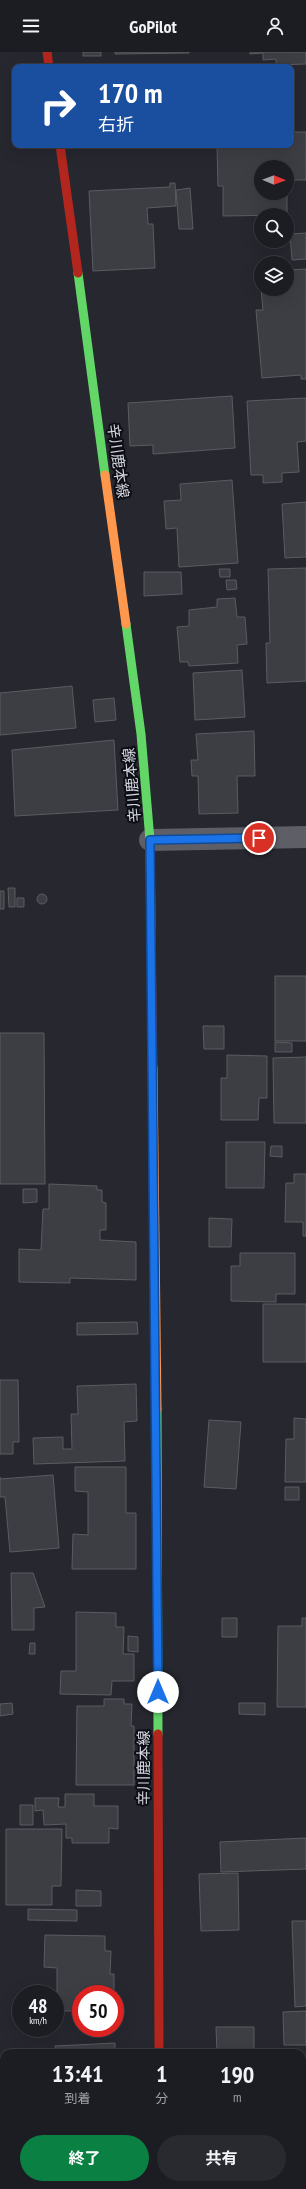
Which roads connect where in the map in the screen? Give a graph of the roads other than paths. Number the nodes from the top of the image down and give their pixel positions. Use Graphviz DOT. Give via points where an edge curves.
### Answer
graph roads {
  1 [pos="47,52"];
  2 [pos="49,64"];
  3 [pos="60,148"];
  4 [pos="306,837"];
  5 [pos="150,840"];
  6 [pos="159,2049"];
  1 -- 2 [label="main road"];
  3 -- 5 [label="main road, 辛川鹿本線" via="141,734"];
  4 -- 5 [label="street"];
  5 -- 6 [label="main road, 辛川鹿本線" via="158,1487"];
}
